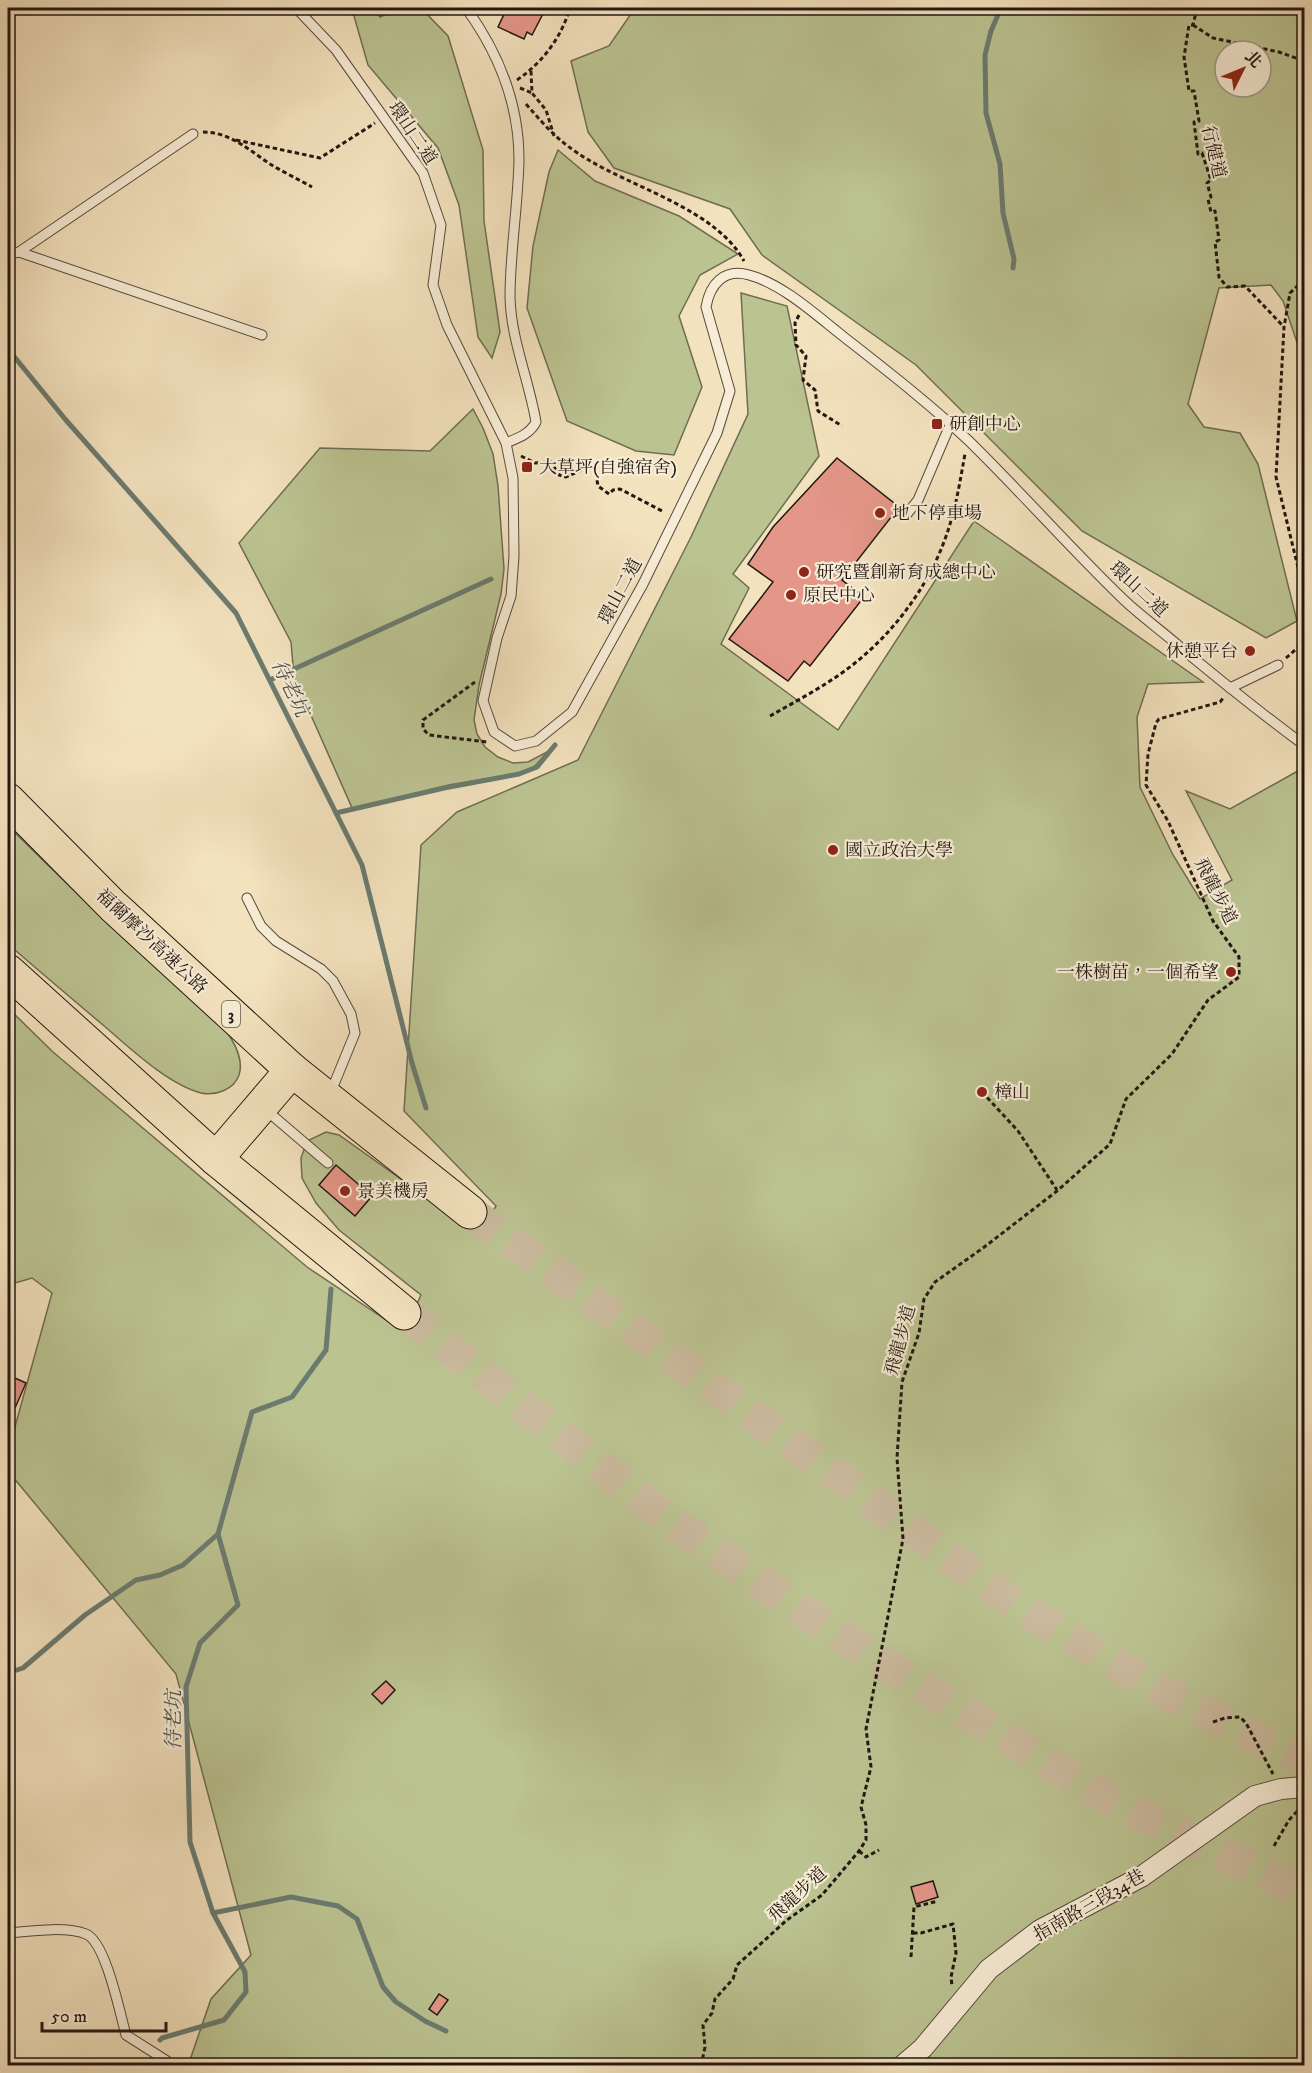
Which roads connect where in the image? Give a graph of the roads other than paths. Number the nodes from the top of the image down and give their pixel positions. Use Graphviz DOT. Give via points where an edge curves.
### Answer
graph roads {
  1 [pos="296,8"];
  2 [pos="466,8"];
  3 [pos="193,134"];
  4 [pos="19,252"];
  5 [pos="8,255"];
  6 [pos="262,335"];
  7 [pos="950,425"];
  8 [pos="506,443"];
  9 [pos="907,513"];
  10 [pos="1278,665"];
  11 [pos="1230,688"];
  12 [pos="1305,745"];
  13 [pos="8,800"];
  14 [pos="247,898"];
  15 [pos="8,971"];
  16 [pos="292,1070"];
  17 [pos="328,1099"];
  18 [pos="261,1106"];
  19 [pos="216,1159"];
  20 [pos="328,1163"];
  21 [pos="470,1212"];
  22 [pos="404,1313"];
  23 [pos="1305,1787"];
  24 [pos="8,1932"];
  25 [pos="167,2061"];
  26 [pos="902,2066"];
  1 -- 8 [label="lane, 環山二道" via="336,50 423,173 441,225 434,285 447,325"];
  2 -- 8 [label="lane" via="492,49 507,84 516,124 519,160 510,297 536,422 526,434"];
  3 -- 4 [label="lane"];
  4 -- 5 [label="lane"];
  4 -- 6 [label="lane"];
  7 -- 8 [label="lane, 環山二道" via="879,365 774,286 738,272 717,281 708,292 705,307 730,391 717,434 643,584 572,712 536,741 515,746 494,732 483,701 511,596 513,478"];
  7 -- 9 [label="lane" via="918,500"];
  7 -- 11 [label="lane, 環山二道" via="1126,602"];
  10 -- 11 [label="lane"];
  11 -- 12 [label="lane, 環山二道"];
  13 -- 16 [label="highway, 福爾摩沙高速公路 / 3" via="113,906"];
  14 -- 17 [label="lane" via="261,926 276,941 333,981 351,1014 355,1033"];
  15 -- 19 [label="highway"];
  16 -- 17 [label="highway, 福爾摩沙高速公路 / 3"];
  16 -- 18 [label="highway"];
  17 -- 21 [label="highway, 福爾摩沙高速公路 / 3"];
  18 -- 19 [label="highway"];
  18 -- 20 [label="lane"];
  19 -- 22 [label="highway"];
  23 -- 26 [label="street, 指南路三段34巷" via="1255,1796 1141,1877 1040,1930 989,1969 923,2048"];
  24 -- 25 [label="lane" via="74,1931 88,1935 99,1946 126,2035"];
}
